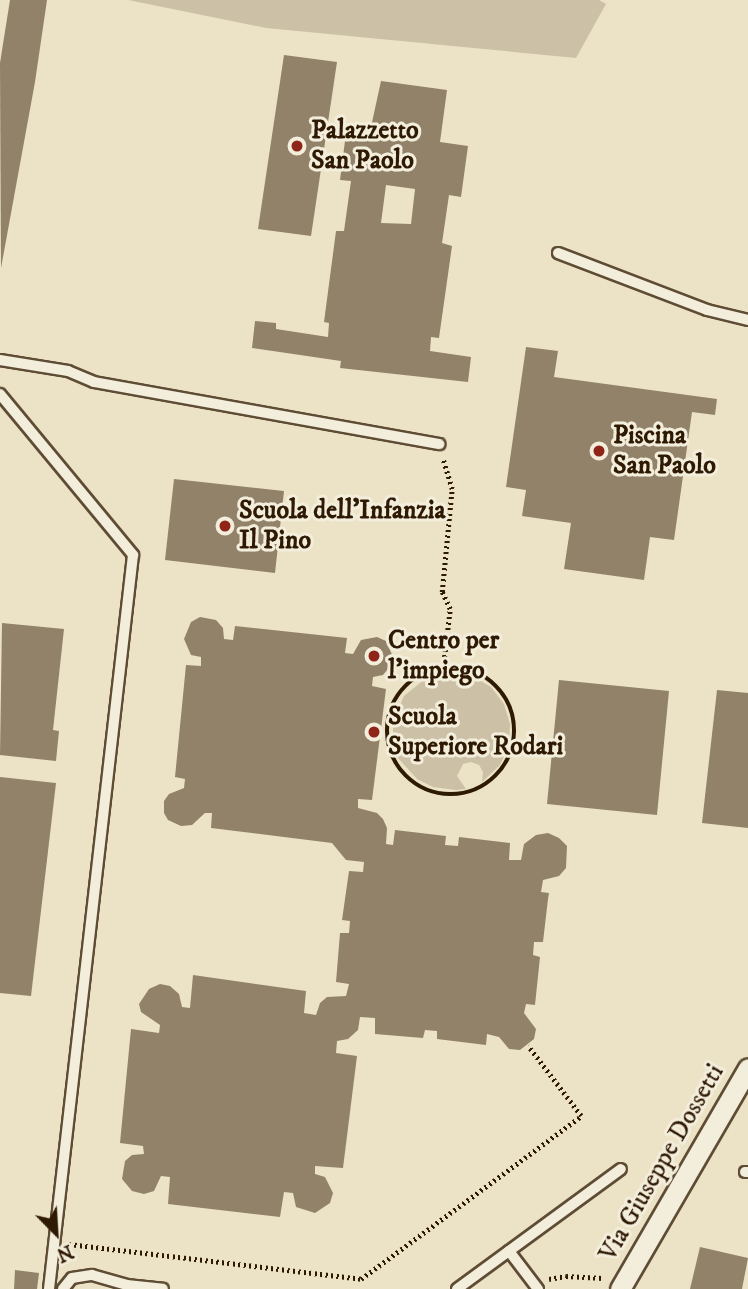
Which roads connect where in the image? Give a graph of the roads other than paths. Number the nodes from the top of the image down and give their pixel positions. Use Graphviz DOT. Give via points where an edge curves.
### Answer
graph roads {
  1 [pos="558,253"];
  2 [pos="748,320"];
  3 [pos="0,360"];
  4 [pos="0,394"];
  5 [pos="439,444"];
  6 [pos="748,1068"];
  7 [pos="621,1169"];
  8 [pos="509,1251"];
  9 [pos="618,1287"];
  10 [pos="537,1288"];
  11 [pos="49,1289"];
  12 [pos="63,1289"];
  13 [pos="163,1289"];
  14 [pos="457,1289"];
  1 -- 2 [label="lane" via="707,310"];
  3 -- 5 [label="lane" via="68,370 94,382"];
  4 -- 11 [label="lane" via="133,555"];
  6 -- 9 [label="street, Via Giuseppe Dossetti"];
  7 -- 8 [label="lane"];
  8 -- 10 [label="lane"];
  8 -- 14 [label="lane"];
  12 -- 13 [label="lane" via="67,1281 79,1276 102,1276"];
}
